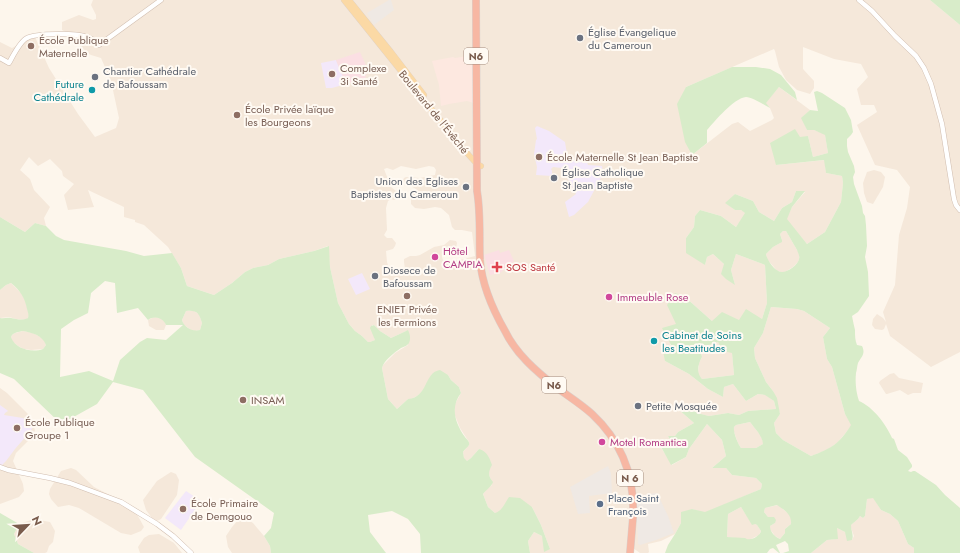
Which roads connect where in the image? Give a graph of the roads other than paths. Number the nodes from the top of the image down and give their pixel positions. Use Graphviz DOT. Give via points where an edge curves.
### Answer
graph roads {
  1 [pos="161,0"];
  2 [pos="344,0"];
  3 [pos="349,0"];
  4 [pos="476,0"];
  5 [pos="480,0"];
  6 [pos="859,0"];
  7 [pos="478,20"];
  8 [pos="390,53"];
  9 [pos="0,58"];
  10 [pos="478,162"];
  11 [pos="479,202"];
  12 [pos="960,210"];
  13 [pos="617,443"];
  14 [pos="0,467"];
  15 [pos="630,550"];
  16 [pos="191,553"];
  1 -- 9 [label="street" via="99,45 87,37 73,35 34,36 23,41 9,63"];
  2 -- 8 [label="main road, Boulevard de l'Évêché"];
  3 -- 8 [label="main road, Boulevard de l'Évêché"];
  4 -- 7 [label="highway, N6"];
  5 -- 7 [label="highway, N6"];
  6 -- 12 [label="street" via="916,56 924,68 942,124 954,199"];
  7 -- 10 [label="highway, N6"];
  8 -- 10 [label="main road, Boulevard de l'Évêché"];
  10 -- 11 [label="highway, N6"];
  10 -- 11 [label="highway, N6" via="481,191"];
  11 -- 13 [label="highway, N6" via="481,266 487,289 505,332 526,360 590,413"];
  13 -- 15 [label="highway, N 6" via="626,462 632,486"];
  14 -- 16 [label="street" via="70,483 121,502 157,524"];
}
